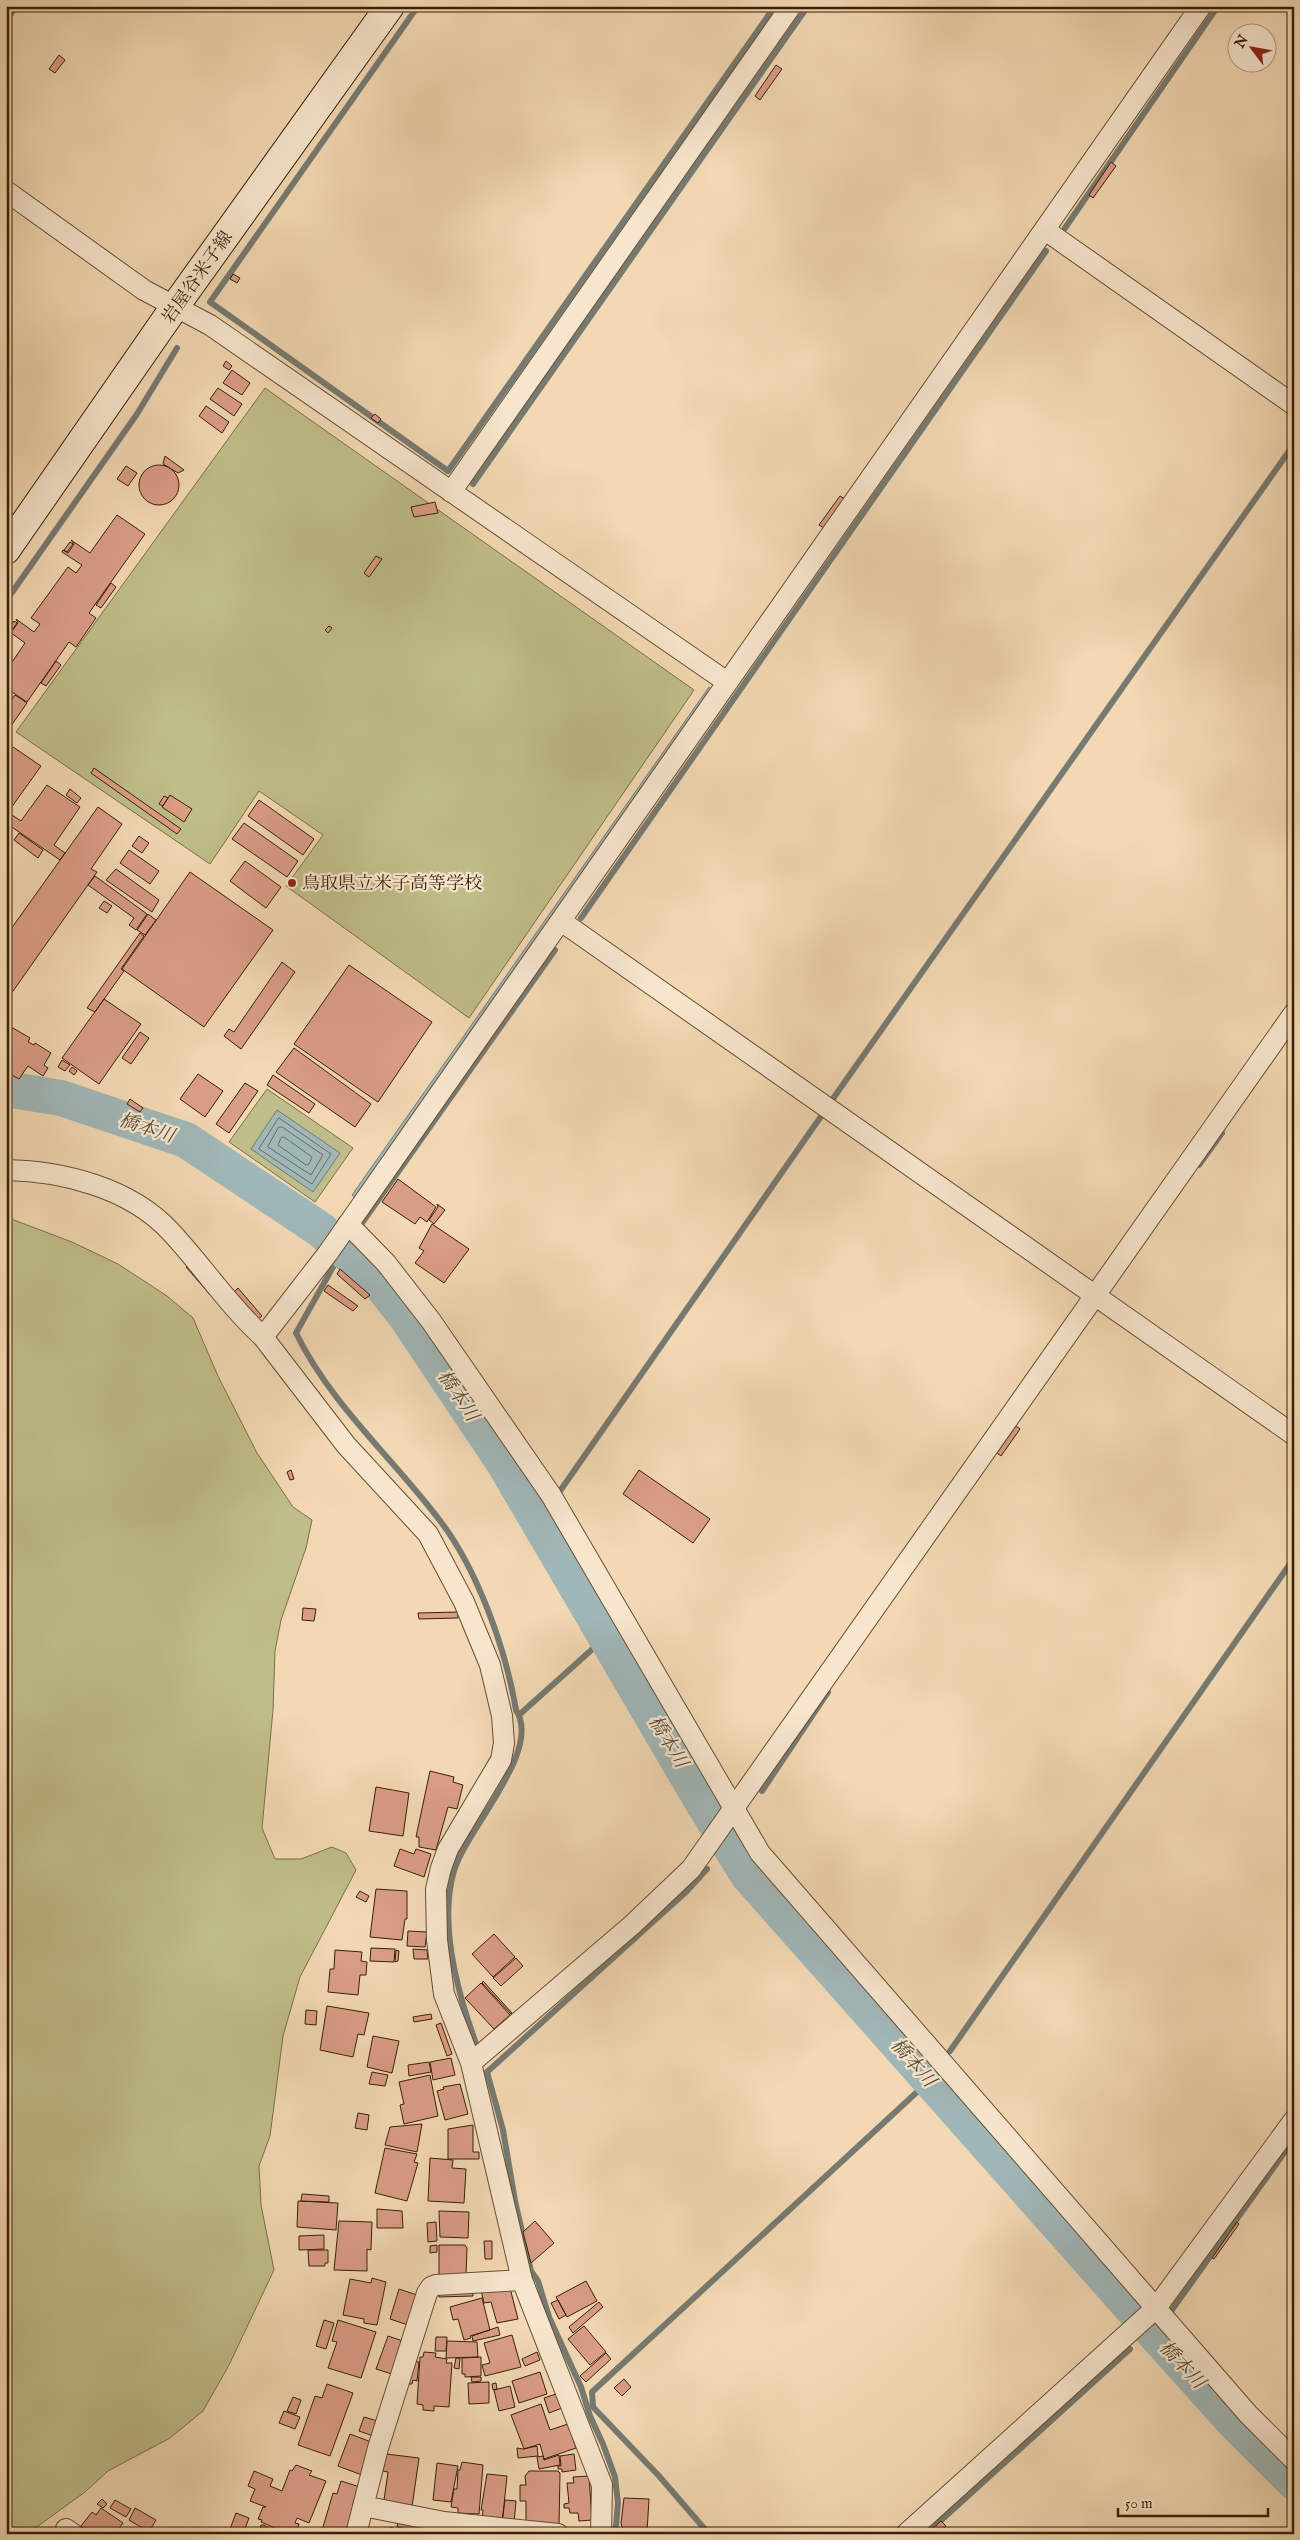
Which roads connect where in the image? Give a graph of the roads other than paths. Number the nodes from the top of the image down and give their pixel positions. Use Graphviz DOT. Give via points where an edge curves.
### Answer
graph roads {
  1 [pos="390,6"];
  2 [pos="791,6"];
  3 [pos="1201,6"];
  4 [pos="6,191"];
  5 [pos="1045,230"];
  6 [pos="176,306"];
  7 [pos="1294,406"];
  8 [pos="451,492"];
  9 [pos="6,550"];
  10 [pos="727,682"];
  11 [pos="561,921"];
  12 [pos="1294,1013"];
  13 [pos="6,1170"];
  14 [pos="345,1228"];
  15 [pos="1094,1296"];
  16 [pos="263,1337"];
  17 [pos="1294,1435"];
  18 [pos="733,1810"];
  19 [pos="471,2063"];
  20 [pos="1294,2120"];
  21 [pos="522,2280"];
  22 [pos="1156,2308"];
  23 [pos="1294,2460"];
  24 [pos="363,2506"];
  25 [pos="356,2534"];
  26 [pos="558,2534"];
  27 [pos="601,2534"];
  28 [pos="906,2534"];
  1 -- 6 [label="main road, 岩屋谷米子線"];
  2 -- 8 [label="street"];
  3 -- 5 [label="street"];
  4 -- 6 [label="street" via="144,290"];
  5 -- 7 [label="street"];
  5 -- 10 [label="street"];
  6 -- 8 [label="street" via="218,331"];
  6 -- 9 [label="main road, 岩屋谷米子線"];
  8 -- 10 [label="street"];
  10 -- 11 [label="street"];
  11 -- 14 [label="street"];
  11 -- 15 [label="street"];
  12 -- 15 [label="street"];
  13 -- 16 [label="street" via="100,1186 135,1204 169,1230"];
  14 -- 16 [label="street"];
  14 -- 18 [label="street" via="386,1263 432,1321 551,1495"];
  15 -- 17 [label="street"];
  15 -- 18 [label="street"];
  16 -- 19 [label="street" via="346,1445 428,1534 464,1602 490,1665 502,1718 504,1743 501,1760 448,1849 436,1888 437,1940 444,1994"];
  18 -- 19 [label="street" via="691,1869 632,1925"];
  18 -- 22 [label="street" via="760,1854"];
  19 -- 21 [label="street"];
  20 -- 22 [label="street"];
  21 -- 24 [label="street" via="436,2285 427,2292"];
  21 -- 27 [label="street" via="602,2485"];
  22 -- 23 [label="street" via="1248,2414"];
  22 -- 28 [label="street"];
  24 -- 25 [label="street"];
  24 -- 26 [label="street" via="444,2522"];
}
